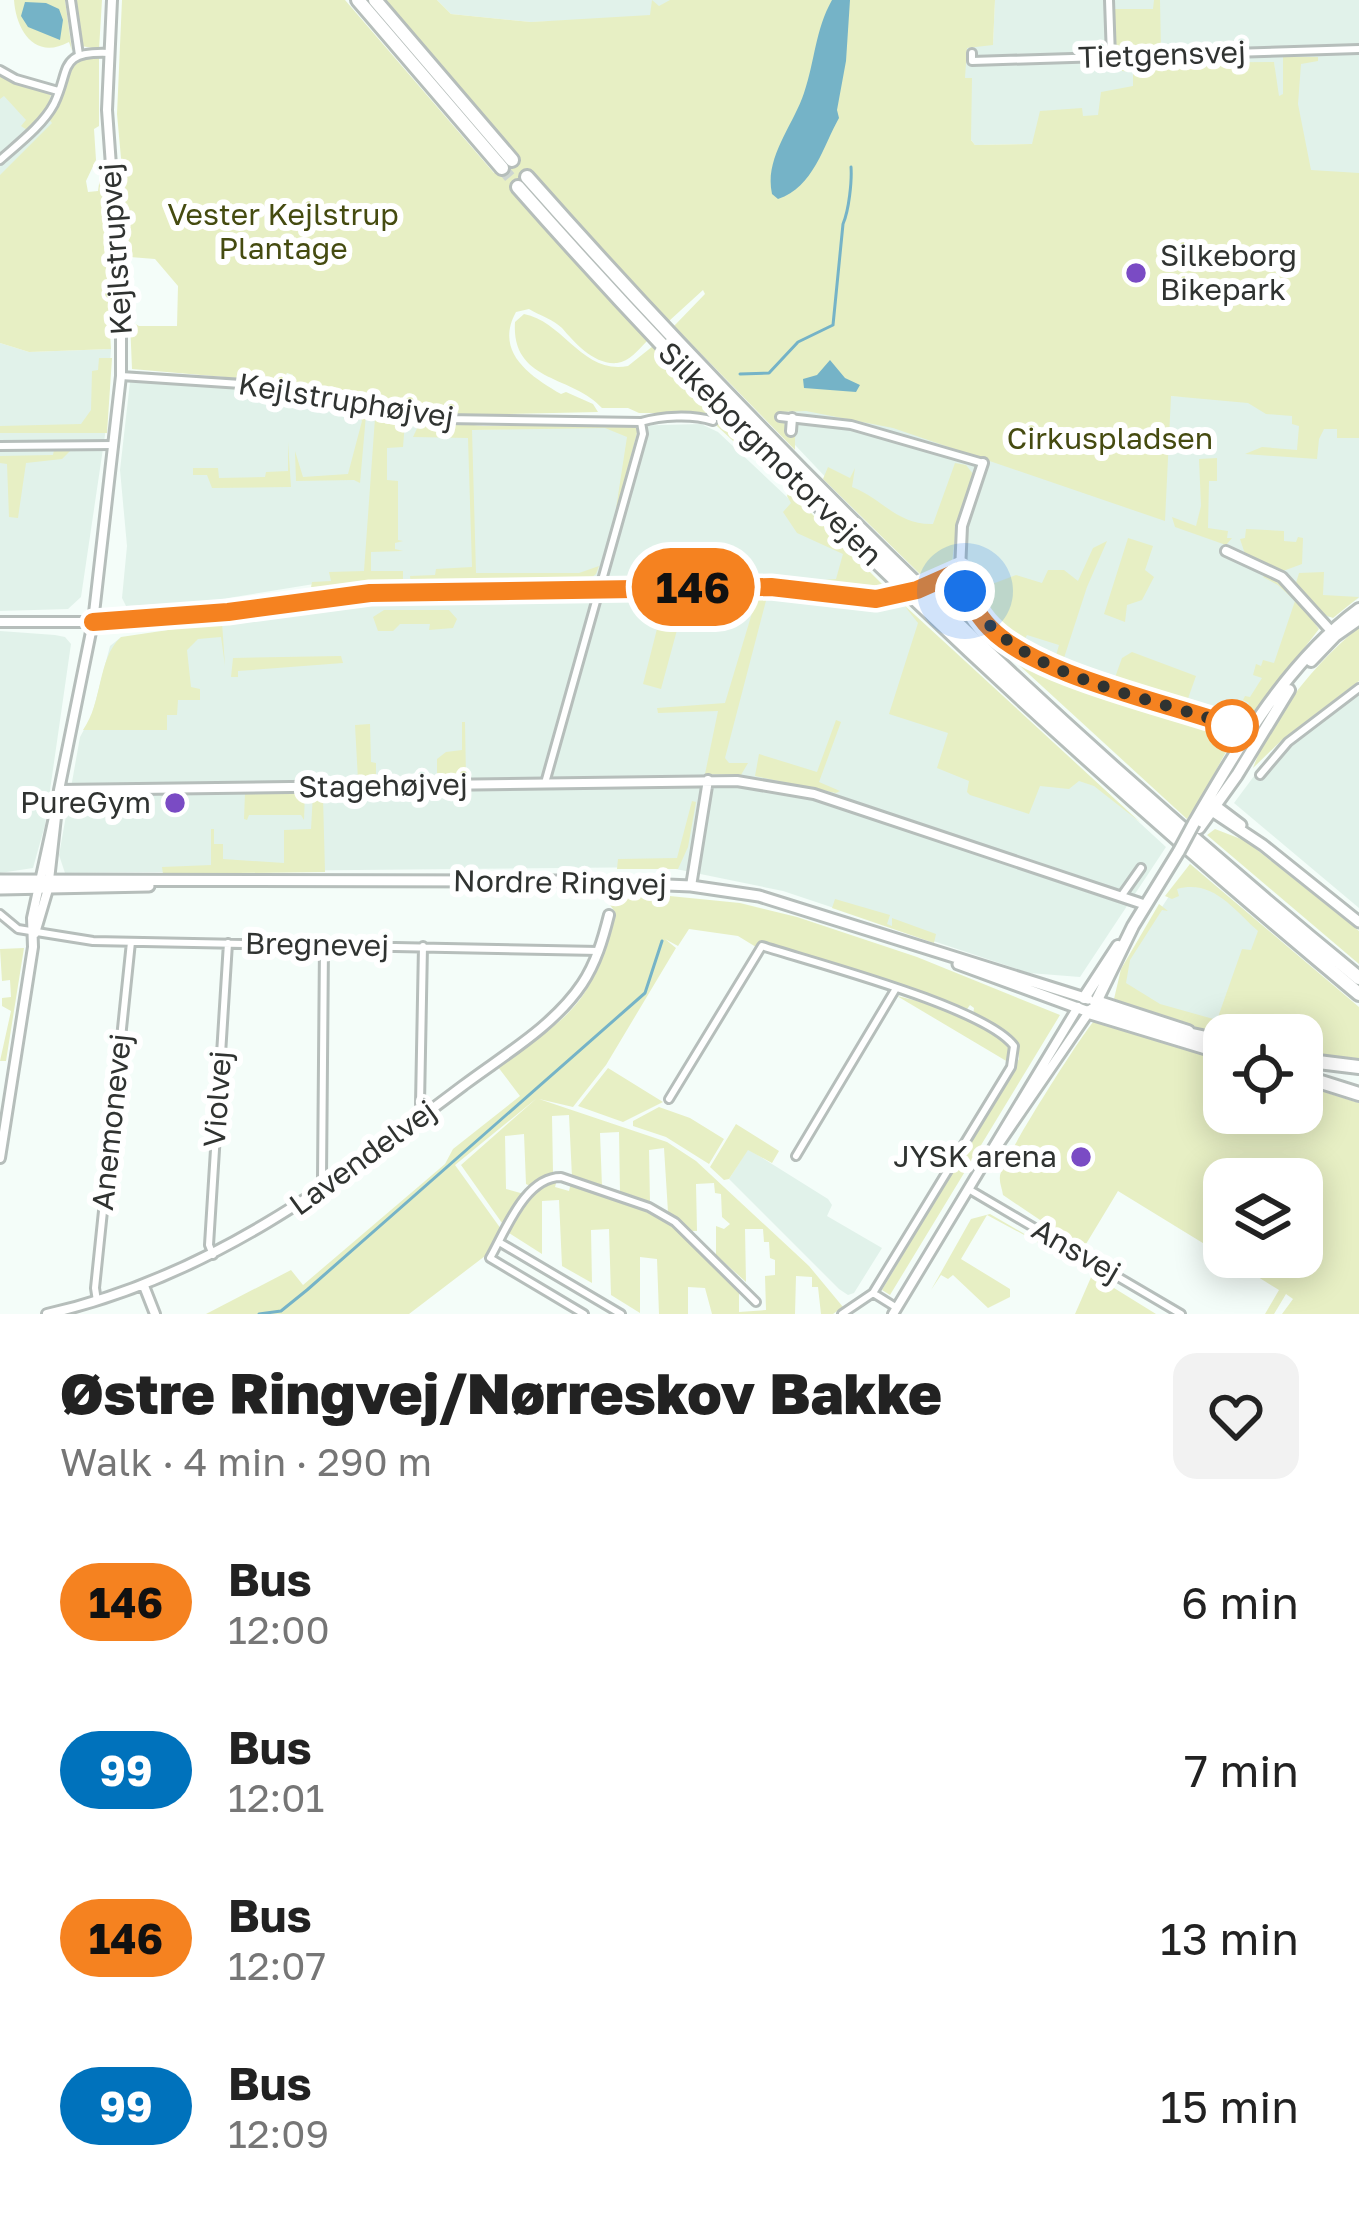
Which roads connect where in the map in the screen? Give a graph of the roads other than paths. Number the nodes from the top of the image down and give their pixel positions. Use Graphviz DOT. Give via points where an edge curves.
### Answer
graph roads {
  1 [pos="71,0"];
  2 [pos="112,0"];
  3 [pos="358,0"];
  4 [pos="375,0"];
  5 [pos="1109,0"];
  6 [pos="1359,49"];
  7 [pos="109,53"];
  8 [pos="972,53"];
  9 [pos="79,55"];
  10 [pos="1111,57"];
  11 [pos="0,70"];
  12 [pos="58,91"];
  13 [pos="0,160"];
  14 [pos="121,376"];
  15 [pos="780,417"];
  16 [pos="792,418"];
  17 [pos="712,421"];
  18 [pos="641,422"];
  19 [pos="791,431"];
  20 [pos="114,445"];
  21 [pos="0,446"];
  22 [pos="982,463"];
  23 [pos="1226,551"];
  24 [pos="960,571"];
  25 [pos="598,589"];
  26 [pos="1359,609"];
  27 [pos="1359,620"];
  28 [pos="0,622"];
  29 [pos="93,622"];
  30 [pos="1333,633"];
  31 [pos="1359,688"];
  32 [pos="1232,726"];
  33 [pos="1260,775"];
  34 [pos="707,780"];
  35 [pos="545,783"];
  36 [pos="59,790"];
  37 [pos="1211,806"];
  38 [pos="1141,868"];
  39 [pos="0,880"];
  40 [pos="44,884"];
  41 [pos="691,886"];
  42 [pos="0,890"];
  43 [pos="1121,895"];
  44 [pos="1146,905"];
  45 [pos="0,914"];
  46 [pos="609,915"];
  47 [pos="1359,922"];
  48 [pos="35,933"];
  49 [pos="131,942"];
  50 [pos="228,943"];
  51 [pos="324,945"];
  52 [pos="423,946"];
  53 [pos="598,952"];
  54 [pos="931,952"];
  55 [pos="1359,978"];
  56 [pos="895,990"];
  57 [pos="1359,994"];
  58 [pos="1087,1005"];
  59 [pos="1203,1037"];
  60 [pos="1203,1046"];
  61 [pos="1323,1063"];
  62 [pos="1359,1067"];
  63 [pos="1323,1083"];
  64 [pos="1359,1094"];
  65 [pos="669,1099"];
  66 [pos="425,1114"];
  67 [pos="796,1156"];
  68 [pos="0,1158"];
  69 [pos="327,1187"];
  70 [pos="970,1190"];
  71 [pos="499,1242"];
  72 [pos="213,1255"];
  73 [pos="144,1286"];
  74 [pos="873,1293"];
  75 [pos="97,1301"];
  76 [pos="756,1301"];
  77 [pos="895,1311"];
  78 [pos="47,1314"];
  79 [pos="155,1314"];
  80 [pos="584,1314"];
  81 [pos="621,1314"];
  82 [pos="842,1314"];
  83 [pos="1180,1314"];
  1 -- 9 [label="street"];
  2 -- 7 [label="street, Kejlstrupvej"];
  3 -- 4 [label="highway" via="507,164"];
  5 -- 10 [label="street"];
  6 -- 10 [label="street, Tietgensvej"];
  7 -- 9 [label="street"];
  7 -- 14 [label="street, Kejlstrupvej"];
  8 -- 10 [label="street, Tietgensvej" via="972,61"];
  9 -- 12 [label="street" via="63,69"];
  11 -- 12 [label="street"];
  12 -- 13 [label="street"];
  14 -- 18 [label="street, Kejlstruphøjvej" via="273,386 445,419"];
  14 -- 20 [label="street, Kejlstrupvej"];
  15 -- 16 [label="street"];
  16 -- 19 [label="street"];
  16 -- 22 [label="street" via="851,425"];
  17 -- 18 [label="street, Kejlstruphøjvej"];
  18 -- 25 [label="street"];
  20 -- 21 [label="street"];
  20 -- 29 [label="street, Kejlstrupvej"];
  22 -- 24 [label="street" via="958,543"];
  23 -- 30 [label="street" via="1282,577"];
  24 -- 25 [label="street, bridge" via="888,598 771,587"];
  24 -- 32 [label="street" via="987,626 1025,655"];
  25 -- 29 [label="street" via="340,595"];
  25 -- 35 [label="street"];
  26 -- 30 [label="main road"];
  27 -- 30 [label="main road"];
  28 -- 29 [label="street"];
  29 -- 36 [label="street, Kejlstrupvej"];
  30 -- 37 [label="main road"];
  30 -- 37 [label="main road" via="1279,693"];
  31 -- 33 [label="street" via="1286,744"];
  34 -- 35 [label="street, Stagehøjvej"];
  34 -- 41 [label="street"];
  34 -- 43 [label="street, Stagehøjvej" via="814,794"];
  35 -- 36 [label="street, Stagehøjvej"];
  36 -- 40 [label="street, Kejlstrupvej"];
  37 -- 44 [label="main road, bridge"];
  37 -- 47 [label="main road"];
  38 -- 43 [label="street"];
  39 -- 40 [label="main road, Nordre Ringvej"];
  40 -- 41 [label="main road, Nordre Ringvej"];
  40 -- 42 [label="main road, Nordre Ringvej"];
  40 -- 48 [label="street, Kejlstrupvej"];
  41 -- 54 [label="main road, Nordre Ringvej" via="760,896"];
  43 -- 44 [label="street, Stagehøjvej"];
  44 -- 58 [label="main road"];
  45 -- 48 [label="street"];
  46 -- 53 [label="street, Lavendelvej"];
  48 -- 49 [label="street, Bregnevej"];
  48 -- 68 [label="street, Kejlstrupvej"];
  49 -- 50 [label="street, Bregnevej"];
  49 -- 75 [label="street, Anemonevej"];
  50 -- 51 [label="street, Bregnevej"];
  50 -- 72 [label="street, Violvej"];
  51 -- 52 [label="street, Bregnevej"];
  51 -- 69 [label="street"];
  52 -- 53 [label="street, Bregnevej"];
  52 -- 66 [label="street"];
  53 -- 66 [label="street, Lavendelvej" via="554,1017"];
  54 -- 58 [label="main road, Nordre Ringvej"];
  54 -- 58 [label="main road, Nordre Ringvej"];
  55 -- 57 [label="highway, Silkeborgmotorvejen" via="1115,769 919,585 522,182 782,468 958,641"];
  56 -- 65 [label="street" via="762,946"];
  56 -- 67 [label="street"];
  56 -- 74 [label="street" via="1003,1034 1015,1053"];
  58 -- 59 [label="highway"];
  58 -- 60 [label="highway"];
  58 -- 70 [label="street" via="1004,1125"];
  61 -- 62 [label="highway"];
  63 -- 64 [label="highway"];
  66 -- 69 [label="street, Lavendelvej"];
  69 -- 72 [label="street, Lavendelvej"];
  70 -- 77 [label="street"];
  70 -- 83 [label="street, Ansvej"];
  71 -- 76 [label="street" via="531,1190 561,1178 675,1222"];
  71 -- 80 [label="street" via="490,1258"];
  71 -- 81 [label="street"];
  72 -- 73 [label="street, Lavendelvej"];
  73 -- 75 [label="street, Lavendelvej"];
  73 -- 79 [label="street"];
  74 -- 77 [label="street"];
  74 -- 82 [label="street"];
  75 -- 78 [label="street, Lavendelvej"];
}
